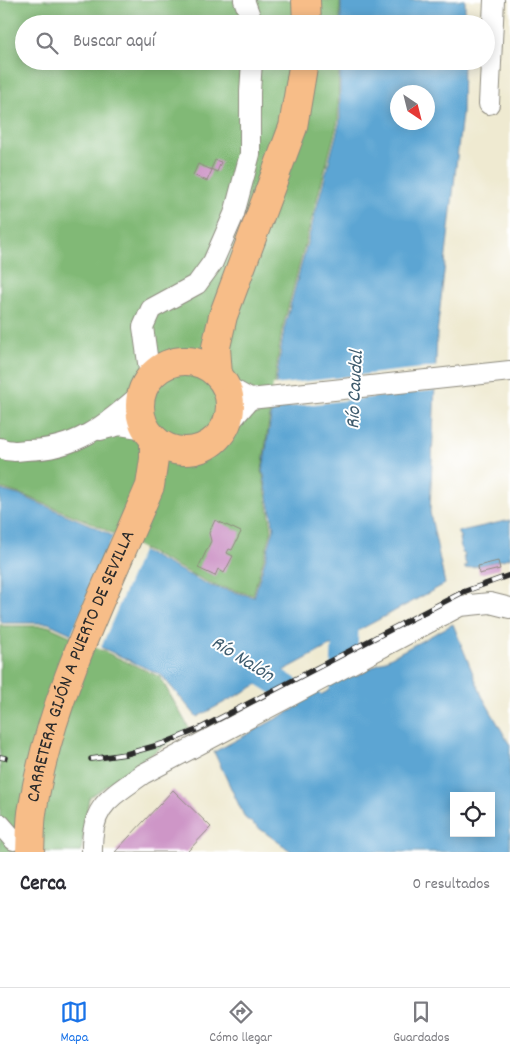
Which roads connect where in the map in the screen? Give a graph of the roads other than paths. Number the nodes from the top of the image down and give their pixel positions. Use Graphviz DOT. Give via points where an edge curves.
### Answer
graph roads {
  1 [pos="244,0"];
  2 [pos="306,0"];
  3 [pos="494,0"];
  4 [pos="250,15"];
  5 [pos="307,15"];
  6 [pos="493,15"];
  7 [pos="251,70"];
  8 [pos="302,70"];
  9 [pos="491,70"];
  10 [pos="489,104"];
  11 [pos="223,316"];
  12 [pos="184,361"];
  13 [pos="510,371"];
  14 [pos="221,380"];
  15 [pos="146,386"];
  16 [pos="250,399"];
  17 [pos="224,429"];
  18 [pos="91,433"];
  19 [pos="150,434"];
  20 [pos="188,450"];
  21 [pos="2,451"];
  22 [pos="146,495"];
  23 [pos="510,608"];
  24 [pos="0,824"];
  25 [pos="22,846"];
  26 [pos="92,852"];
  1 -- 4 [label="street"];
  2 -- 5 [label="highway"];
  3 -- 6 [label="street"];
  7 -- 15 [label="street" via="250,154 234,214 213,262 197,284 151,309 143,327"];
  8 -- 11 [label="highway" via="293,127"];
  9 -- 10 [label="street"];
  11 -- 12 [label="highway"];
  11 -- 14 [label="highway" via="216,347"];
  12 -- 14 [label="highway" via="208,367"];
  12 -- 15 [label="highway" via="160,369"];
  13 -- 16 [label="street"];
  14 -- 16 [label="street"];
  14 -- 17 [label="highway" via="229,396 230,407"];
  15 -- 18 [label="street"];
  15 -- 19 [label="highway" via="141,412"];
  16 -- 17 [label="street"];
  17 -- 20 [label="highway" via="202,447"];
  18 -- 19 [label="street" via="120,425"];
  18 -- 21 [label="street" via="68,444 44,450"];
  19 -- 20 [label="highway" via="174,449"];
  19 -- 22 [label="highway, CARRETERA GIJÓN A PUERTO DE SEVILLA" via="154,459"];
  20 -- 22 [label="highway, CARRETERA GIJÓN A PUERTO DE SEVILLA" via="166,467"];
  22 -- 25 [label="highway, CARRETERA GIJÓN A PUERTO DE SEVILLA" via="68,678 45,747"];
  23 -- 26 [label="street" via="490,604 460,606 143,774 106,800 96,816"];
  24 -- 25 [label="street"];
}
